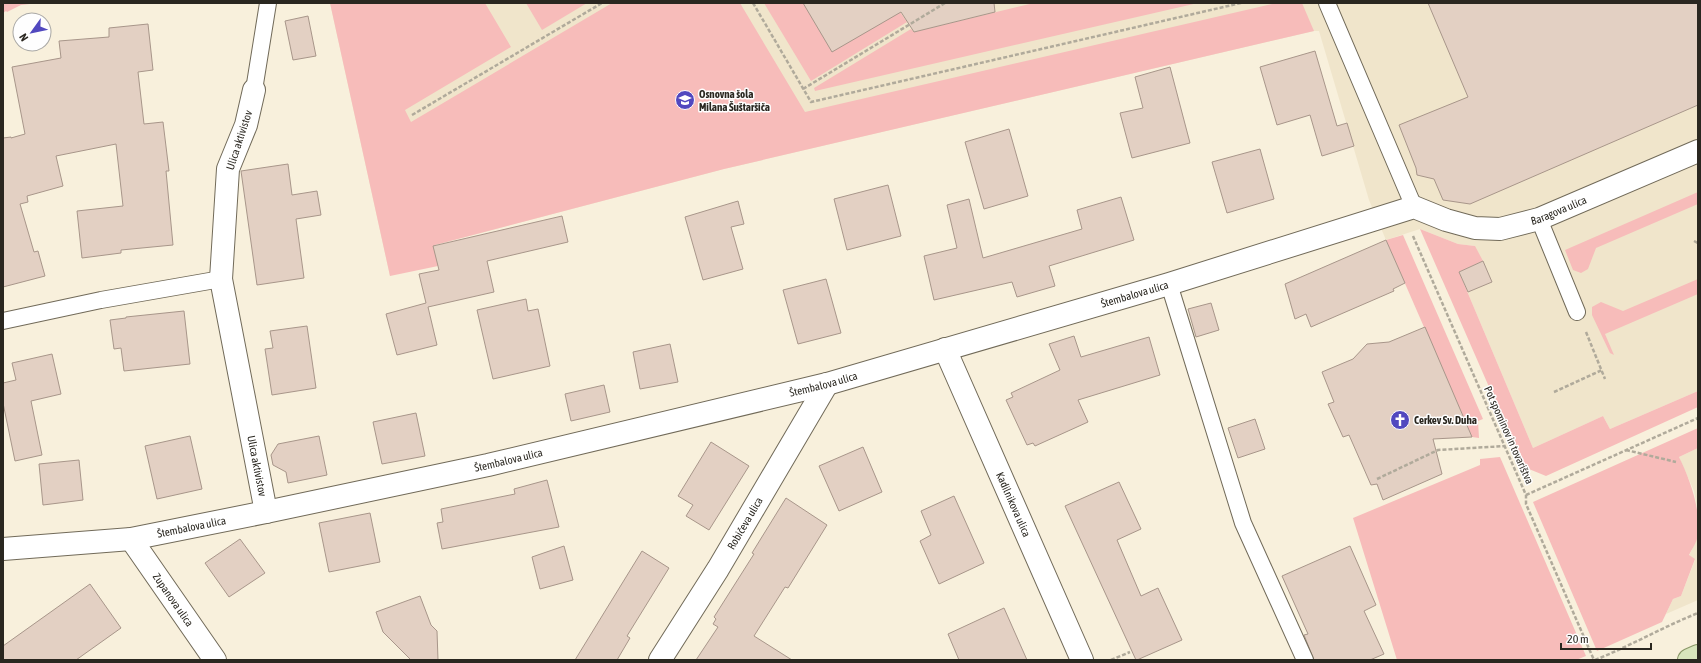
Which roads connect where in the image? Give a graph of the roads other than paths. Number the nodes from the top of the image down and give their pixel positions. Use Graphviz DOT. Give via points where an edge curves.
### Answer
graph roads {
  1 [pos="268,3"];
  2 [pos="1326,3"];
  3 [pos="254,90"];
  4 [pos="1698,150"];
  5 [pos="1414,207"];
  6 [pos="1539,218"];
  7 [pos="221,279"];
  8 [pos="1169,284"];
  9 [pos="1577,312"];
  10 [pos="3,321"];
  11 [pos="945,349"];
  12 [pos="827,384"];
  13 [pos="266,512"];
  14 [pos="131,539"];
  15 [pos="3,549"];
  16 [pos="1698,656"];
  17 [pos="216,660"];
  18 [pos="660,660"];
  19 [pos="1082,660"];
  20 [pos="1305,660"];
  21 [pos="1689,660"];
  1 -- 3 [label="lane, Ulica aktivistov"];
  2 -- 5 [label="lane"];
  3 -- 7 [label="street, Ulica aktivistov" via="246,125 228,169"];
  4 -- 6 [label="street, Baragova ulica"];
  5 -- 6 [label="street, Baragova ulica" via="1475,228 1500,229"];
  5 -- 8 [label="street, Štembalova ulica"];
  6 -- 9 [label="lane"];
  7 -- 10 [label="lane" via="101,300"];
  7 -- 13 [label="street, Ulica aktivistov"];
  8 -- 11 [label="street, Štembalova ulica"];
  8 -- 20 [label="lane" via="1243,523"];
  11 -- 12 [label="street, Štembalova ulica"];
  11 -- 19 [label="street, Kadilnikova ulica"];
  12 -- 13 [label="street, Štembalova ulica" via="488,465"];
  12 -- 18 [label="street, Robičeva ulica" via="718,569"];
  13 -- 14 [label="street, Štembalova ulica"];
  14 -- 15 [label="street, Štembalova ulica"];
  14 -- 17 [label="street, Zupanova ulica"];
  16 -- 21 [label="main road"];
}
